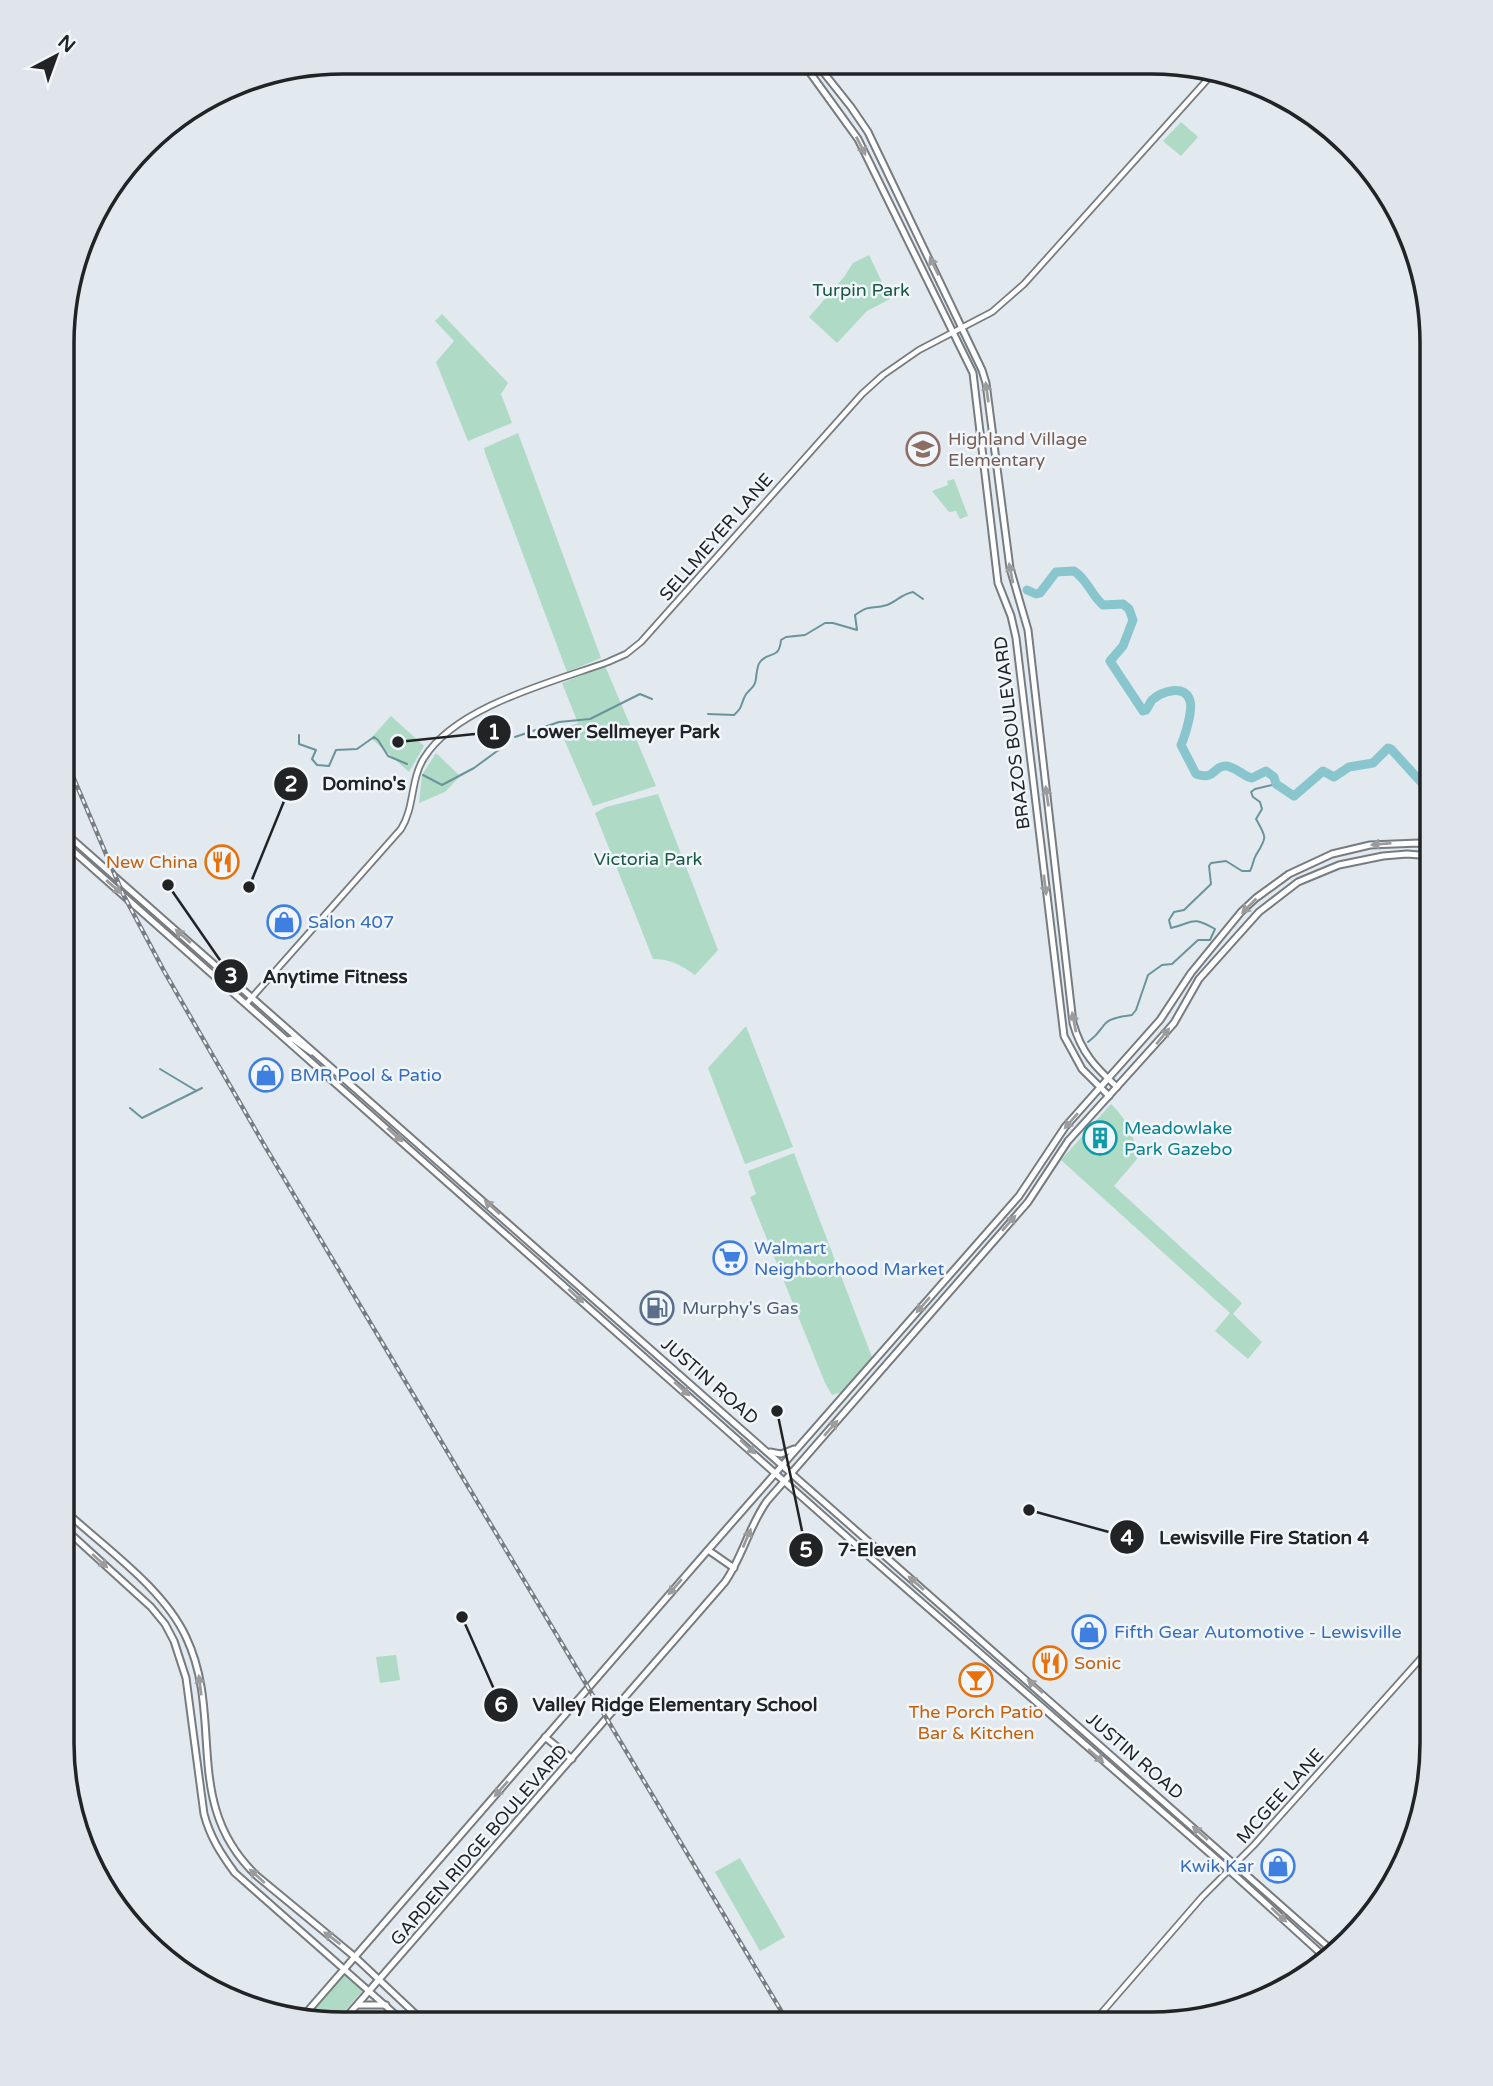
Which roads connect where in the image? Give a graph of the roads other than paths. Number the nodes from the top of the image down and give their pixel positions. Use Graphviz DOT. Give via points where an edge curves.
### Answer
graph roads {
  1 [pos="811,74"];
  2 [pos="824,74"];
  3 [pos="1207,80"];
  4 [pos="963,327"];
  5 [pos="954,332"];
  6 [pos="999,495"];
  7 [pos="989,496"];
  8 [pos="1052,836"];
  9 [pos="1039,837"];
  10 [pos="74,841"];
  11 [pos="1420,844"];
  12 [pos="74,852"];
  13 [pos="1420,856"];
  14 [pos="253,997"];
  15 [pos="247,1003"];
  16 [pos="288,1040"];
  17 [pos="320,1057"];
  18 [pos="1108,1079"];
  19 [pos="1117,1087"];
  20 [pos="1100,1088"];
  21 [pos="1109,1096"];
  22 [pos="652,1349"];
  23 [pos="645,1356"];
  24 [pos="853,1386"];
  25 [pos="863,1391"];
  26 [pos="802,1443"];
  27 [pos="769,1452"];
  28 [pos="783,1465"];
  29 [pos="792,1472"];
  30 [pos="776,1473"];
  31 [pos="785,1480"];
  32 [pos="74,1519"];
  33 [pos="74,1538"];
  34 [pos="871,1544"];
  35 [pos="708,1550"];
  36 [pos="865,1553"];
  37 [pos="734,1568"];
  38 [pos="941,1605"];
  39 [pos="934,1613"];
  40 [pos="1420,1659"];
  41 [pos="545,1737"];
  42 [pos="572,1759"];
  43 [pos="1128,1769"];
  44 [pos="1121,1777"];
  45 [pos="1236,1864"];
  46 [pos="1229,1870"];
  47 [pos="291,1905"];
  48 [pos="283,1914"];
  49 [pos="1328,1946"];
  50 [pos="1320,1952"];
  51 [pos="355,1957"];
  52 [pos="345,1968"];
  53 [pos="380,1979"];
  54 [pos="370,1991"];
  55 [pos="358,2005"];
  56 [pos="387,2005"];
  57 [pos="309,2010"];
  58 [pos="351,2012"];
  59 [pos="394,2012"];
  60 [pos="414,2012"];
  61 [pos="1102,2012"];
  1 -- 5 [label="main road, BRAZOS BOULEVARD, one-way" via="858,139"];
  4 -- 2 [label="main road, BRAZOS BOULEVARD, one-way" via="868,132"];
  3 -- 4 [label="street, SELLMEYER LANE" via="1024,284 992,312"];
  4 -- 5 [label="street, SELLMEYER LANE"];
  6 -- 4 [label="main road, BRAZOS BOULEVARD, one-way" via="986,383"];
  5 -- 7 [label="main road, BRAZOS BOULEVARD" via="975,380"];
  5 -- 14 [label="street, SELLMEYER LANE" via="911,355 862,394 635,647 608,662 481,710 443,735 422,760 410,815 401,829"];
  6 -- 7 [label="main road"];
  8 -- 6 [label="main road, BRAZOS BOULEVARD, one-way" via="1028,630 1013,583"];
  7 -- 9 [label="main road, BRAZOS BOULEVARD" via="998,583 1016,638"];
  8 -- 9 [label="main road"];
  18 -- 8 [label="main road, BRAZOS BOULEVARD, one-way" via="1087,1058 1073,1023"];
  9 -- 20 [label="main road, BRAZOS BOULEVARD, one-way" via="1064,1036 1082,1069"];
  14 -- 10 [label="main road, JUSTIN ROAD, one-way"];
  11 -- 18 [label="main road, one-way" via="1347,850 1275,883 1241,912 1160,1020"];
  12 -- 15 [label="main road, JUSTIN ROAD, one-way"];
  19 -- 13 [label="main road, GARDEN RIDGE BOULEVARD, one-way" via="1174,1023 1199,979 1273,900 1310,876 1354,861"];
  14 -- 15 [label="street, SELLMEYER LANE"];
  14 -- 17 [label="main road, JUSTIN ROAD"];
  15 -- 16 [label="main road, JUSTIN ROAD"];
  16 -- 17 [label="main road"];
  16 -- 23 [label="main road, JUSTIN ROAD, one-way"];
  22 -- 17 [label="main road, JUSTIN ROAD, one-way"];
  18 -- 19 [label="main road, BRAZOS BOULEVARD"];
  18 -- 20 [label="main road"];
  19 -- 21 [label="main road, GARDEN RIDGE BOULEVARD"];
  20 -- 21 [label="main road, BRAZOS BOULEVARD"];
  20 -- 24 [label="main road, one-way" via="1065,1127 1019,1196"];
  25 -- 21 [label="main road, GARDEN RIDGE BOULEVARD, one-way" via="1028,1202 1062,1149"];
  22 -- 23 [label="main road"];
  22 -- 27 [label="main road, JUSTIN ROAD"];
  23 -- 30 [label="main road, JUSTIN ROAD, one-way"];
  24 -- 25 [label="main road"];
  24 -- 26 [label="main road"];
  29 -- 25 [label="main road, GARDEN RIDGE BOULEVARD, one-way"];
  26 -- 27 [label="main road" via="786,1453"];
  26 -- 28 [label="main road"];
  27 -- 28 [label="main road, JUSTIN ROAD"];
  28 -- 29 [label="main road, JUSTIN ROAD"];
  28 -- 30 [label="main road"];
  29 -- 31 [label="main road, GARDEN RIDGE BOULEVARD"];
  29 -- 34 [label="main road, JUSTIN ROAD"];
  30 -- 31 [label="main road, JUSTIN ROAD"];
  30 -- 35 [label="main road"];
  31 -- 36 [label="main road, JUSTIN ROAD"];
  37 -- 31 [label="main road, GARDEN RIDGE BOULEVARD, one-way" via="758,1513"];
  47 -- 32 [label="main road, one-way" via="244,1863 220,1827 211,1789 198,1673 176,1617 142,1579"];
  33 -- 48 [label="main road, one-way" via="165,1624 186,1678 208,1831 235,1872"];
  34 -- 36 [label="main road"];
  38 -- 34 [label="main road, JUSTIN ROAD, one-way"];
  35 -- 37 [label="main road"];
  35 -- 41 [label="main road, one-way"];
  36 -- 39 [label="main road, JUSTIN ROAD"];
  37 -- 42 [label="main road, GARDEN RIDGE BOULEVARD"];
  38 -- 39 [label="main road"];
  43 -- 38 [label="main road, JUSTIN ROAD, one-way"];
  39 -- 44 [label="main road, JUSTIN ROAD, one-way"];
  40 -- 45 [label="street, MCGEE LANE"];
  41 -- 42 [label="main road"];
  41 -- 51 [label="main road, one-way"];
  42 -- 53 [label="main road, GARDEN RIDGE BOULEVARD"];
  43 -- 44 [label="main road"];
  45 -- 43 [label="main road, JUSTIN ROAD, one-way"];
  44 -- 46 [label="main road, JUSTIN ROAD"];
  45 -- 46 [label="street, MCGEE LANE"];
  45 -- 49 [label="main road, JUSTIN ROAD"];
  46 -- 50 [label="main road, JUSTIN ROAD, one-way"];
  46 -- 61 [label="street, MCGEE LANE"];
  47 -- 48 [label="main road"];
  51 -- 47 [label="main road, one-way"];
  48 -- 52 [label="main road"];
  51 -- 52 [label="main road"];
  51 -- 53 [label="main road"];
  52 -- 54 [label="main road"];
  52 -- 57 [label="main road"];
  53 -- 54 [label="main road, GARDEN RIDGE BOULEVARD"];
  53 -- 60 [label="main road"];
  54 -- 55 [label="main road, GARDEN RIDGE BOULEVARD"];
  54 -- 56 [label="main road"];
  55 -- 56 [label="main road"];
  55 -- 58 [label="main road, GARDEN RIDGE BOULEVARD"];
  56 -- 59 [label="main road"];
}
